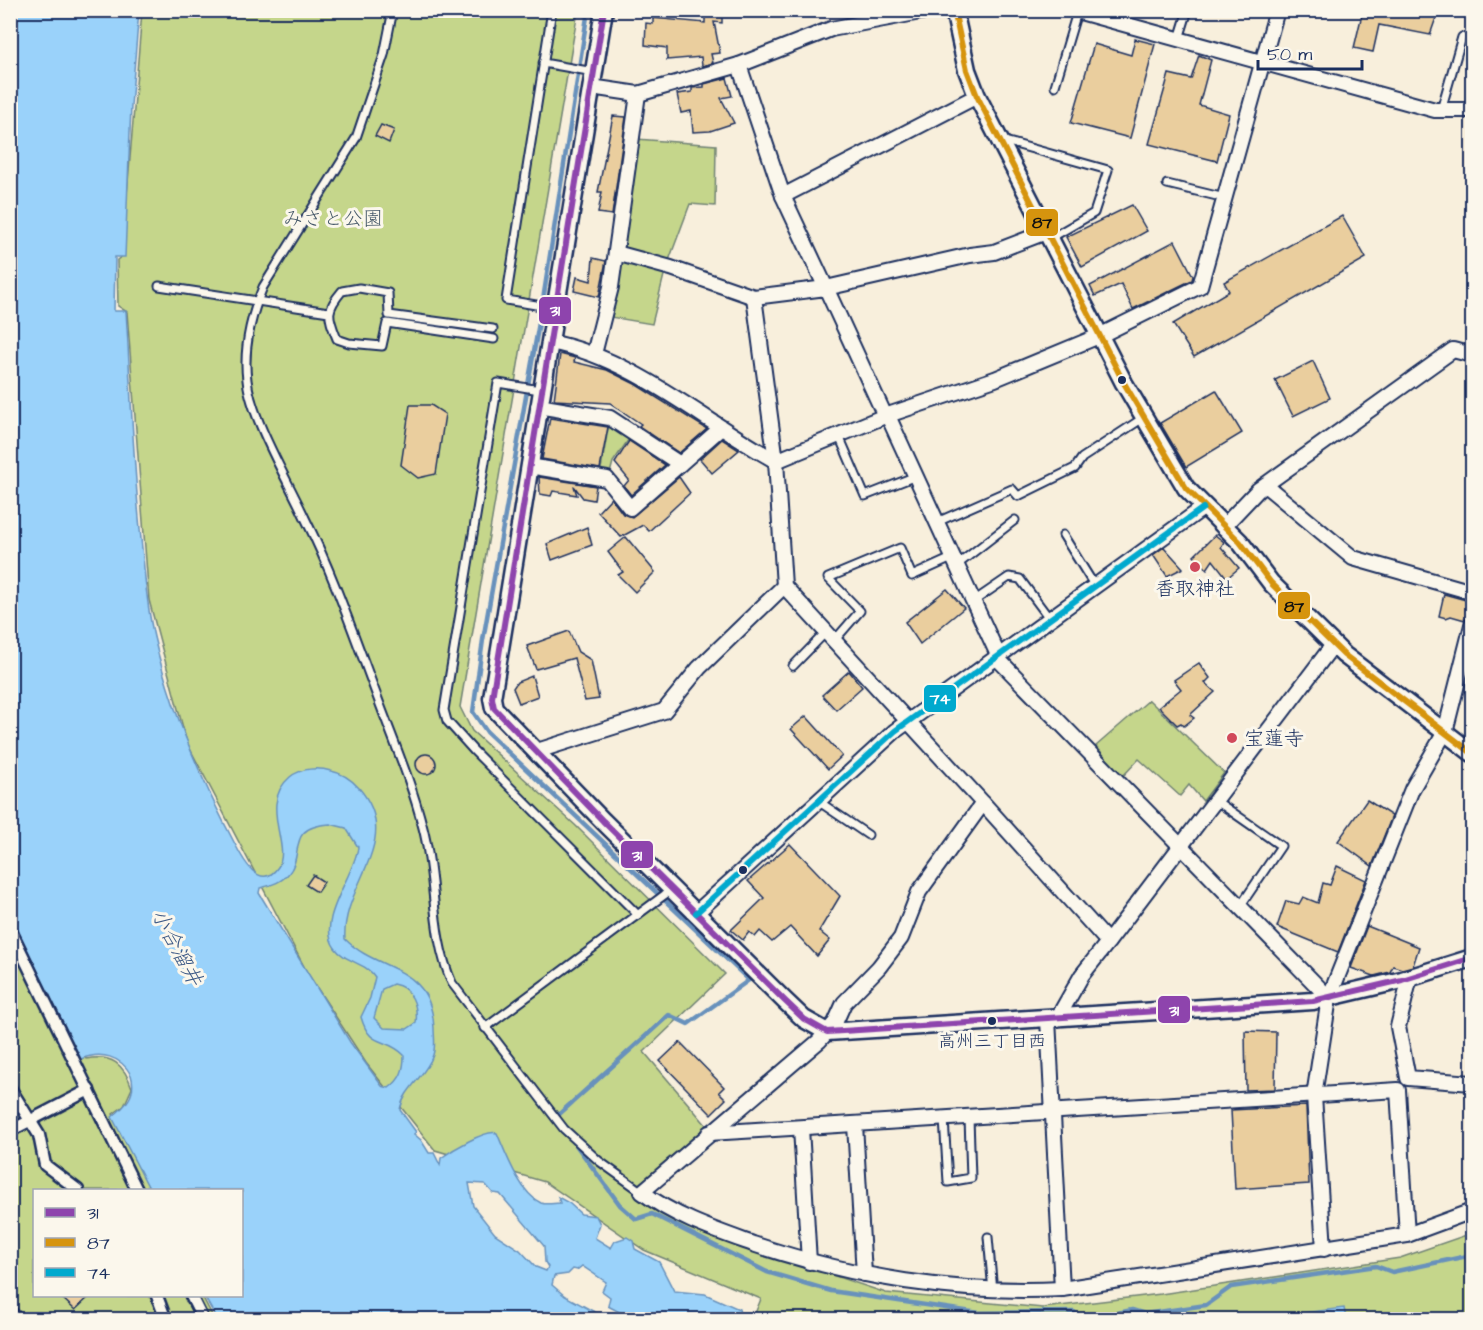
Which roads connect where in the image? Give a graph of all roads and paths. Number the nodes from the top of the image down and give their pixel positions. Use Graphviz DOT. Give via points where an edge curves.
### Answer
graph roads {
  1 [pos="393,10"];
  2 [pos="552,10"];
  3 [pos="604,10"];
  4 [pos="931,10"];
  5 [pos="954,10"];
  6 [pos="1188,10"];
  7 [pos="1277,10"];
  8 [pos="1075,11"];
  9 [pos="1462,37"];
  10 [pos="1179,39"];
  11 [pos="1263,62"];
  12 [pos="543,63"];
  13 [pos="739,65"];
  14 [pos="592,80"];
  15 [pos="1055,86"];
  16 [pos="638,94"];
  17 [pos="977,96"];
  18 [pos="1441,110"];
  19 [pos="1473,110"];
  20 [pos="999,139"];
  21 [pos="1167,184"];
  22 [pos="783,196"];
  23 [pos="1225,198"];
  24 [pos="1048,235"];
  25 [pos="616,253"];
  26 [pos="159,286"];
  27 [pos="826,288"];
  28 [pos="754,297"];
  29 [pos="256,303"];
  30 [pos="555,308"];
  31 [pos="329,312"];
  32 [pos="493,329"];
  33 [pos="1099,336"];
  34 [pos="494,339"];
  35 [pos="550,342"];
  36 [pos="594,354"];
  37 [pos="1473,355"];
  38 [pos="539,398"];
  39 [pos="887,416"];
  40 [pos="1143,418"];
  41 [pos="721,428"];
  42 [pos="838,436"];
  43 [pos="776,462"];
  44 [pos="680,464"];
  45 [pos="529,466"];
  46 [pos="916,476"];
  47 [pos="1265,485"];
  48 [pos="1203,508"];
  49 [pos="1015,520"];
  50 [pos="938,522"];
  51 [pos="1223,527"];
  52 [pos="1063,535"];
  53 [pos="955,561"];
  54 [pos="1094,585"];
  55 [pos="784,586"];
  56 [pos="1473,592"];
  57 [pos="974,601"];
  58 [pos="1049,618"];
  59 [pos="1473,625"];
  60 [pos="830,637"];
  61 [pos="1333,645"];
  62 [pos="997,656"];
  63 [pos="793,666"];
  64 [pos="907,722"];
  65 [pos="1445,732"];
  66 [pos="537,751"];
  67 [pos="1473,753"];
  68 [pos="1215,800"];
  69 [pos="818,801"];
  70 [pos="983,803"];
  71 [pos="868,835"];
  72 [pos="1182,847"];
  73 [pos="672,889"];
  74 [pos="1241,905"];
  75 [pos="696,913"];
  76 [pos="639,915"];
  77 [pos="10,930"];
  78 [pos="1108,942"];
  79 [pos="1473,958"];
  80 [pos="1410,977"];
  81 [pos="1329,998"];
  82 [pos="1053,1019"];
  83 [pos="485,1028"];
  84 [pos="827,1032"];
  85 [pos="1473,1083"];
  86 [pos="10,1088"];
  87 [pos="89,1090"];
  88 [pos="1314,1096"];
  89 [pos="1052,1113"];
  90 [pos="969,1118"];
  91 [pos="944,1119"];
  92 [pos="29,1122"];
  93 [pos="855,1125"];
  94 [pos="801,1128"];
  95 [pos="10,1131"];
  96 [pos="709,1133"];
  97 [pos="76,1189"];
  98 [pos="136,1189"];
  99 [pos="642,1192"];
  100 [pos="1473,1212"];
  101 [pos="1407,1235"];
  102 [pos="988,1237"];
  103 [pos="1324,1249"];
  104 [pos="809,1262"];
  105 [pos="864,1274"];
  106 [pos="1062,1289"];
  107 [pos="993,1291"];
  108 [pos="157,1297"];
  109 [pos="192,1297"];
  110 [pos="10,1310"];
  111 [pos="17,1320"];
  112 [pos="166,1320"];
  113 [pos="203,1320"];
  1 -- 29 [label="lane" via="384,55 356,138 307,213"];
  2 -- 12 [label="lane"];
  3 -- 14 [label="street"];
  4 -- 13 [label="street" via="831,29"];
  5 -- 17 [label="street"];
  6 -- 10 [label="lane"];
  7 -- 11 [label="street"];
  8 -- 10 [label="street"];
  8 -- 15 [label="lane"];
  9 -- 18 [label="lane"];
  10 -- 11 [label="street"];
  11 -- 18 [label="street"];
  11 -- 23 [label="street"];
  12 -- 14 [label="lane"];
  12 -- 30 [label="lane" via="506,300"];
  13 -- 16 [label="street"];
  13 -- 22 [label="street"];
  14 -- 16 [label="street"];
  14 -- 30 [label="street"];
  16 -- 25 [label="street"];
  17 -- 20 [label="street"];
  17 -- 22 [label="street"];
  18 -- 19 [label="street"];
  20 -- 24 [label="street"];
  20 -- 24 [label="lane" via="1108,170 1094,213"];
  21 -- 23 [label="lane"];
  22 -- 27 [label="street"];
  23 -- 33 [label="street" via="1200,286"];
  24 -- 27 [label="street" via="994,252"];
  24 -- 33 [label="street"];
  25 -- 28 [label="street" via="671,267"];
  25 -- 36 [label="street"];
  26 -- 29 [label="lane"];
  27 -- 28 [label="street"];
  27 -- 39 [label="street"];
  28 -- 43 [label="street"];
  29 -- 31 [label="lane"];
  29 -- 83 [label="lane" via="247,340 246,381 263,430 328,566 415,799 433,874 436,935 442,961 452,983"];
  30 -- 35 [label="street"];
  31 -- 32 [label="lane" via="342,291 359,288 388,293 389,315"];
  31 -- 34 [label="lane" via="337,339 349,343 382,346 387,323"];
  33 -- 39 [label="street" via="995,379"];
  33 -- 40 [label="street"];
  35 -- 36 [label="street"];
  35 -- 38 [label="street"];
  36 -- 41 [label="street" via="626,367"];
  37 -- 47 [label="street" via="1453,351"];
  38 -- 44 [label="street" via="610,418"];
  38 -- 45 [label="street"];
  38 -- 76 [label="lane" via="498,383 444,710 447,721 474,751"];
  39 -- 42 [label="street"];
  39 -- 46 [label="street"];
  40 -- 48 [label="street" via="1186,488"];
  40 -- 50 [label="lane" via="1082,458 1075,468 1018,496 1012,489"];
  41 -- 43 [label="street"];
  41 -- 44 [label="street"];
  42 -- 43 [label="street"];
  42 -- 46 [label="lane" via="865,496"];
  43 -- 55 [label="street"];
  44 -- 45 [label="street" via="630,508 607,478"];
  45 -- 66 [label="street" via="492,698 494,708"];
  46 -- 50 [label="street"];
  47 -- 51 [label="street"];
  47 -- 56 [label="street" via="1353,558"];
  48 -- 51 [label="street"];
  48 -- 54 [label="street"];
  49 -- 53 [label="lane"];
  50 -- 53 [label="street"];
  51 -- 61 [label="street" via="1240,542 1271,583"];
  52 -- 54 [label="lane"];
  53 -- 57 [label="street"];
  53 -- 60 [label="lane" via="912,576 900,548 828,578 860,611"];
  54 -- 58 [label="street"];
  55 -- 60 [label="street"];
  55 -- 66 [label="street" via="699,668 664,711"];
  57 -- 58 [label="lane" via="1009,577 1020,579"];
  57 -- 62 [label="street"];
  58 -- 62 [label="street"];
  59 -- 65 [label="street"];
  60 -- 63 [label="lane"];
  60 -- 64 [label="street"];
  61 -- 65 [label="street"];
  61 -- 68 [label="street"];
  62 -- 64 [label="street"];
  62 -- 72 [label="street"];
  64 -- 69 [label="street"];
  64 -- 70 [label="street"];
  65 -- 67 [label="street"];
  65 -- 81 [label="street" via="1412,789"];
  66 -- 73 [label="street"];
  68 -- 72 [label="street"];
  68 -- 74 [label="lane" via="1281,846"];
  69 -- 71 [label="lane"];
  69 -- 75 [label="street"];
  70 -- 78 [label="street"];
  70 -- 84 [label="street" via="919,892 901,938 843,1003"];
  72 -- 74 [label="street"];
  72 -- 78 [label="street"];
  73 -- 75 [label="street"];
  73 -- 76 [label="lane"];
  74 -- 81 [label="street"];
  75 -- 84 [label="street" via="804,1019"];
  76 -- 83 [label="lane"];
  77 -- 87 [label="street"];
  78 -- 82 [label="street"];
  79 -- 80 [label="street"];
  80 -- 81 [label="street"];
  80 -- 85 [label="street" via="1398,1027 1408,1078"];
  81 -- 82 [label="street"];
  81 -- 88 [label="street"];
  82 -- 84 [label="street"];
  82 -- 89 [label="street"];
  83 -- 99 [label="lane" via="564,1129"];
  84 -- 96 [label="street"];
  86 -- 92 [label="street"];
  87 -- 92 [label="street"];
  87 -- 98 [label="street"];
  88 -- 89 [label="street"];
  88 -- 101 [label="street" via="1398,1090"];
  88 -- 103 [label="street"];
  89 -- 90 [label="street"];
  89 -- 106 [label="street"];
  90 -- 91 [label="street"];
  90 -- 91 [label="lane" via="971,1178 948,1182"];
  91 -- 93 [label="street"];
  92 -- 95 [label="street"];
  92 -- 97 [label="street" via="39,1135 45,1164"];
  93 -- 94 [label="street"];
  93 -- 105 [label="street"];
  94 -- 96 [label="street"];
  94 -- 104 [label="street"];
  96 -- 99 [label="street"];
  99 -- 104 [label="street" via="709,1229"];
  100 -- 101 [label="street"];
  101 -- 103 [label="street"];
  102 -- 107 [label="lane"];
  103 -- 106 [label="street"];
  104 -- 105 [label="street"];
  105 -- 107 [label="street" via="936,1287"];
  106 -- 107 [label="street"];
  108 -- 112 [label="street"];
  109 -- 113 [label="street"];
  110 -- 111 [label="street"];
}
